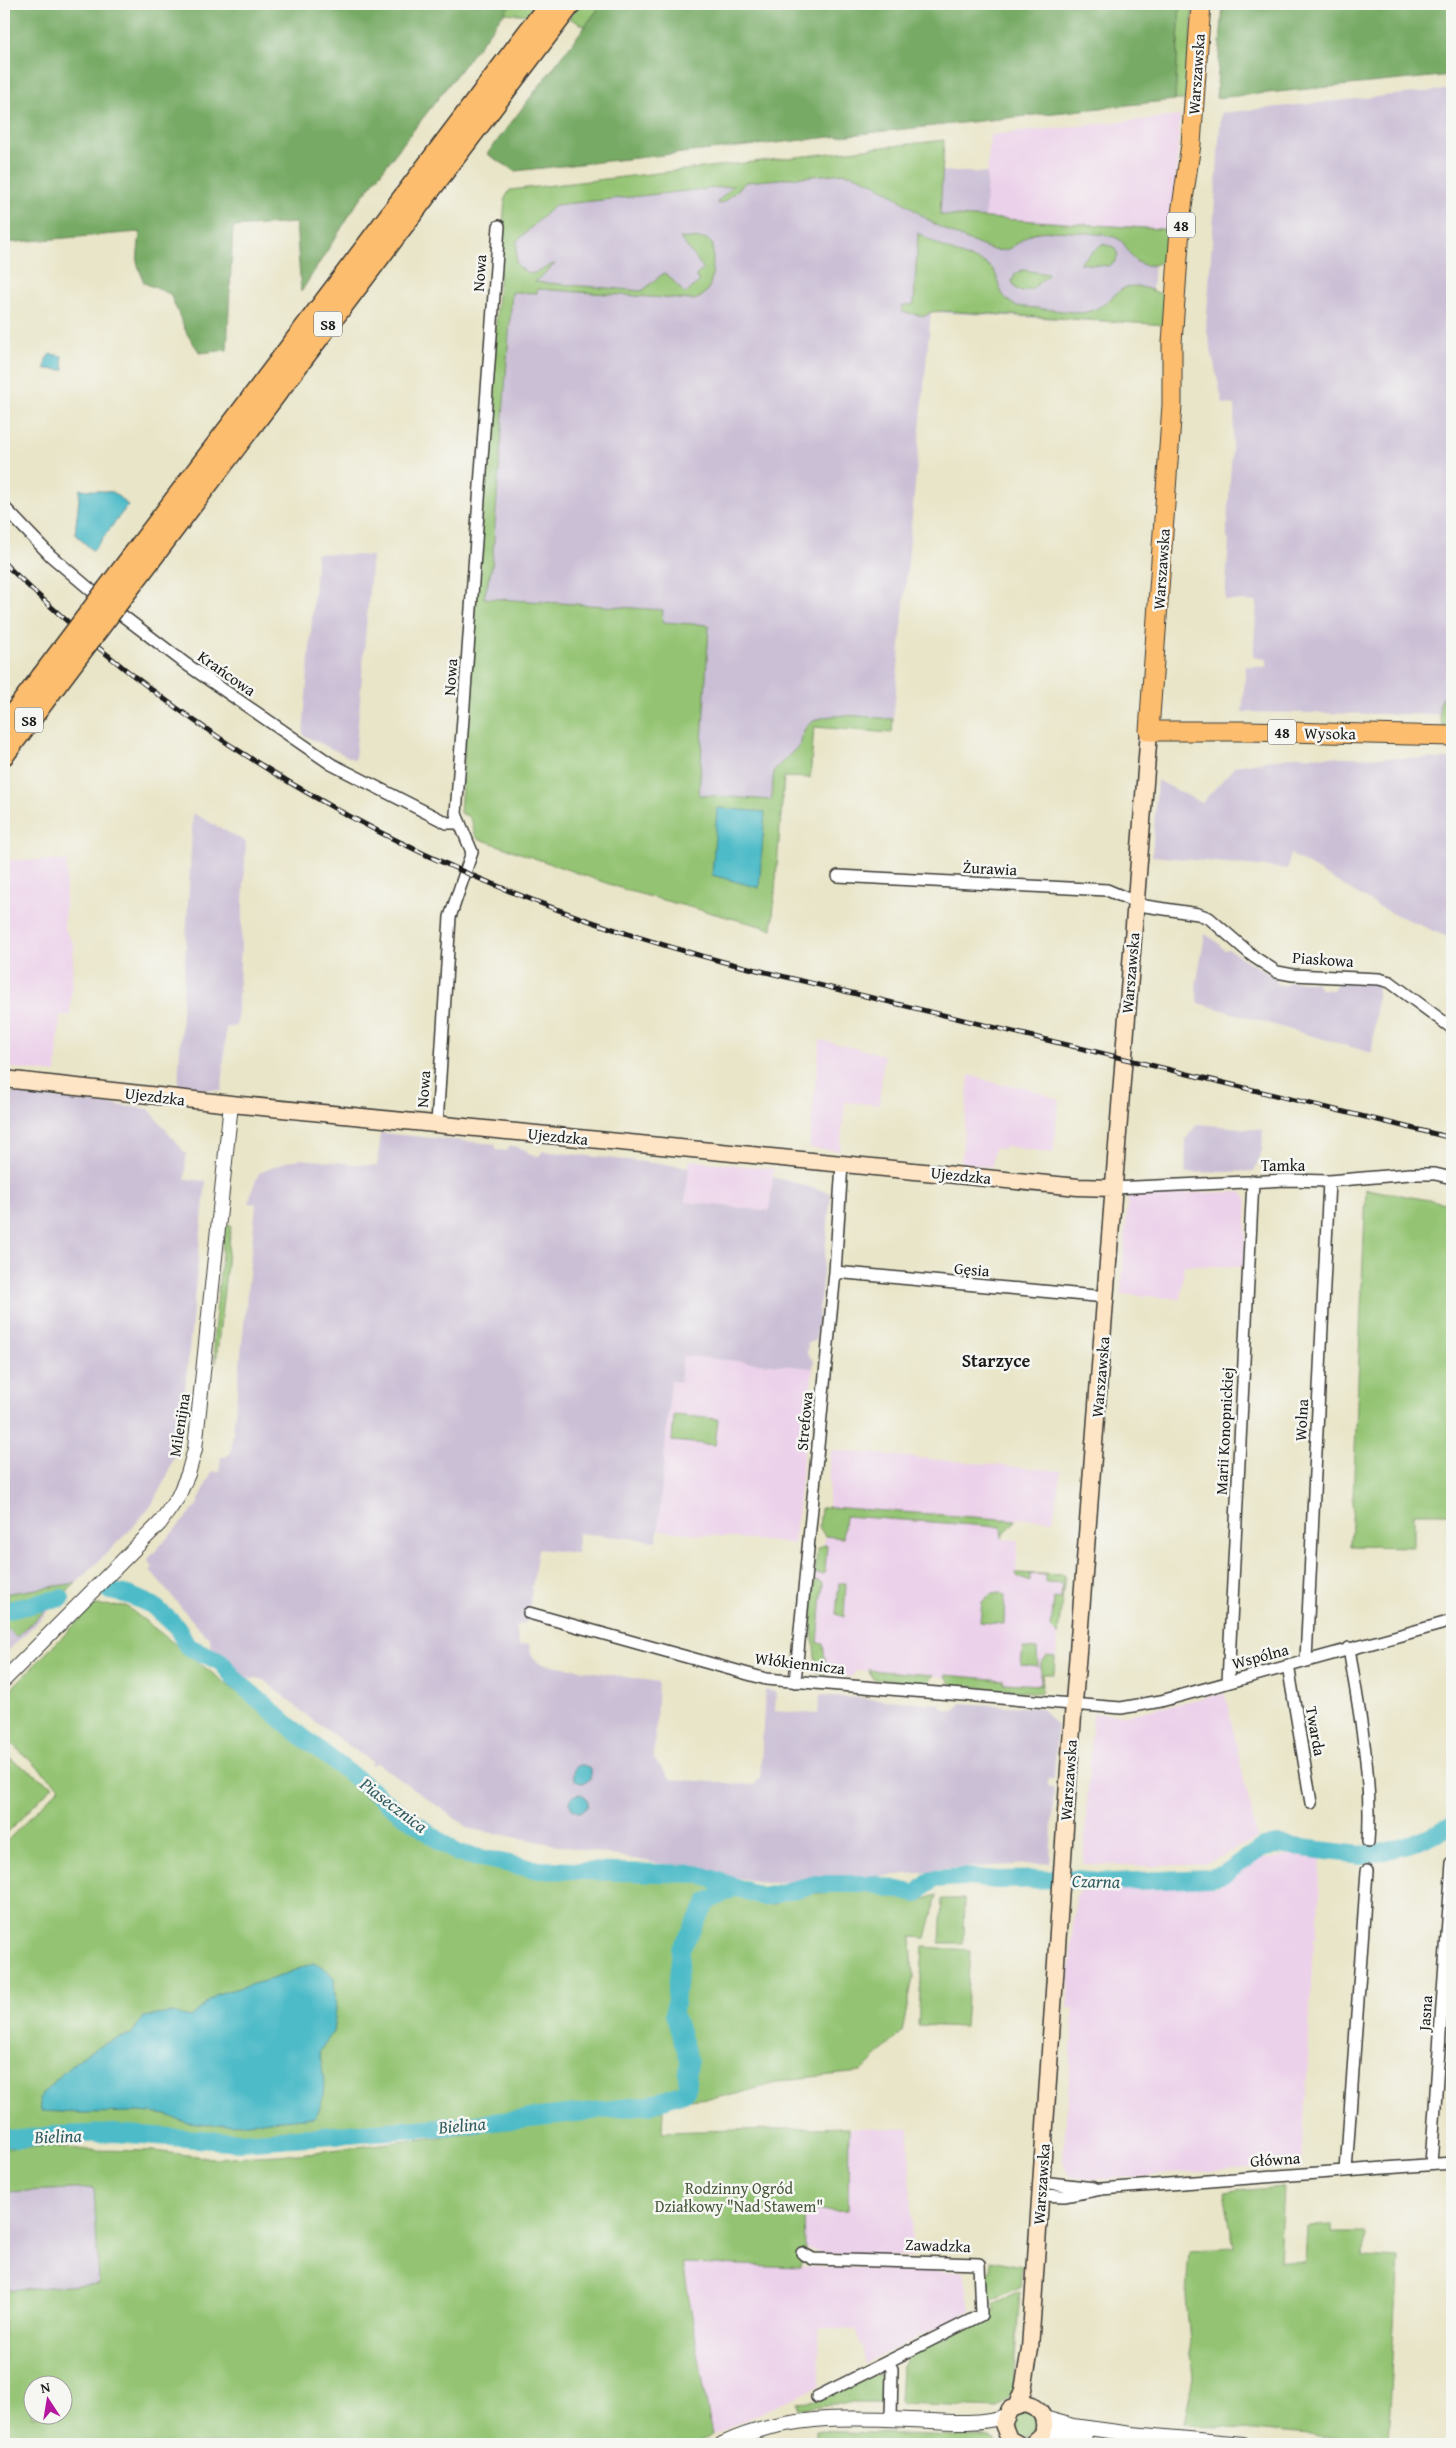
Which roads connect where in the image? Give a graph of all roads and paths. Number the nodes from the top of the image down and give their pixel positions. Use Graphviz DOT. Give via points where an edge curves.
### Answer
graph roads {
  1 [pos="550,4"];
  2 [pos="570,4"];
  3 [pos="1201,4"];
  4 [pos="498,226"];
  5 [pos="4,508"];
  6 [pos="114,594"];
  7 [pos="48,682"];
  8 [pos="4,727"];
  9 [pos="1149,731"];
  10 [pos="1452,736"];
  11 [pos="4,754"];
  12 [pos="460,823"];
  13 [pos="838,876"];
  14 [pos="1137,904"];
  15 [pos="1452,1028"];
  16 [pos="4,1079"];
  17 [pos="231,1104"];
  18 [pos="437,1124"];
  19 [pos="842,1164"];
  20 [pos="1452,1178"];
  21 [pos="1253,1181"];
  22 [pos="1329,1181"];
  23 [pos="1113,1188"];
  24 [pos="835,1272"];
  25 [pos="1106,1297"];
  26 [pos="528,1613"];
  27 [pos="1452,1621"];
  28 [pos="1350,1648"];
  29 [pos="1306,1660"];
  30 [pos="1288,1665"];
  31 [pos="4,1680"];
  32 [pos="795,1682"];
  33 [pos="1228,1682"];
  34 [pos="1074,1703"];
  35 [pos="1312,1803"];
  36 [pos="1368,1842"];
  37 [pos="1452,1863"];
  38 [pos="1367,1871"];
  39 [pos="1452,2163"];
  40 [pos="1431,2164"];
  41 [pos="1346,2171"];
  42 [pos="1041,2189"];
  43 [pos="802,2253"];
  44 [pos="888,2362"];
  45 [pos="816,2397"];
  46 [pos="891,2419"];
  47 [pos="1023,2429"];
  48 [pos="722,2444"];
  49 [pos="1243,2444"];
  1 -- 6 [label="highway, S8"];
  2 -- 6 [label="highway, S8"];
  3 -- 9 [label="main road, Warszawska / 48" via="1191,144 1181,214 1172,343 1172,405"];
  4 -- 12 [label="street, Nowa" via="456,814"];
  5 -- 12 [label="street, Krańcowa" via="58,562 186,664 331,764 447,823"];
  6 -- 7 [label="highway, S8, bridge"];
  7 -- 8 [label="highway, S8"];
  7 -- 11 [label="highway, S8"];
  9 -- 10 [label="main road, Wysoka / 48"];
  9 -- 14 [label="main road, Warszawska"];
  12 -- 18 [label="street, Nowa" via="472,852 450,917"];
  13 -- 14 [label="street, Żurawia" via="1107,890"];
  14 -- 15 [label="street, Piaskowa" via="1210,918 1254,957 1277,972 1390,982"];
  14 -- 23 [label="main road, Warszawska"];
  16 -- 17 [label="main road, Ujezdzka"];
  17 -- 18 [label="main road, Ujezdzka"];
  17 -- 31 [label="street, Milenijna" via="200,1419 188,1474 178,1497 160,1523"];
  18 -- 19 [label="main road, Ujezdzka"];
  19 -- 23 [label="main road, Ujezdzka"];
  19 -- 24 [label="street, Strefowa"];
  20 -- 22 [label="street, Tamka" via="1410,1174"];
  21 -- 22 [label="street, Tamka"];
  21 -- 23 [label="street, Tamka"];
  21 -- 33 [label="street, Marii Konopnickiej"];
  22 -- 29 [label="street, Wolna"];
  23 -- 25 [label="main road, Warszawska"];
  24 -- 25 [label="street, Gęsia"];
  24 -- 32 [label="street, Strefowa"];
  25 -- 34 [label="main road, Warszawska"];
  26 -- 32 [label="street, Włókiennicza" via="766,1678"];
  27 -- 28 [label="street, Wspólna"];
  28 -- 29 [label="street, Wspólna"];
  28 -- 36 [label="street" via="1371,1808"];
  29 -- 30 [label="street, Wspólna"];
  30 -- 33 [label="street, Wspólna"];
  30 -- 35 [label="street, Twarda"];
  32 -- 34 [label="street, Włókiennicza"];
  33 -- 34 [label="street, Wspólna" via="1136,1706 1121,1708"];
  34 -- 42 [label="main road, Warszawska"];
  37 -- 40 [label="street, Jasna"];
  38 -- 41 [label="street"];
  39 -- 40 [label="street, Główna"];
  40 -- 41 [label="street, Główna"];
  41 -- 42 [label="street, Główna" via="1101,2189 1064,2196"];
  42 -- 47 [label="main road, Warszawska" via="1030,2349 1022,2390"];
  43 -- 44 [label="street, Zawadzka" via="813,2259 979,2264 981,2315"];
  44 -- 45 [label="street, Zawadzka"];
  44 -- 46 [label="street" via="892,2369"];
  46 -- 47 [label="street"];
  46 -- 48 [label="street" via="810,2419 769,2427"];
  47 -- 49 [label="street"];
}
